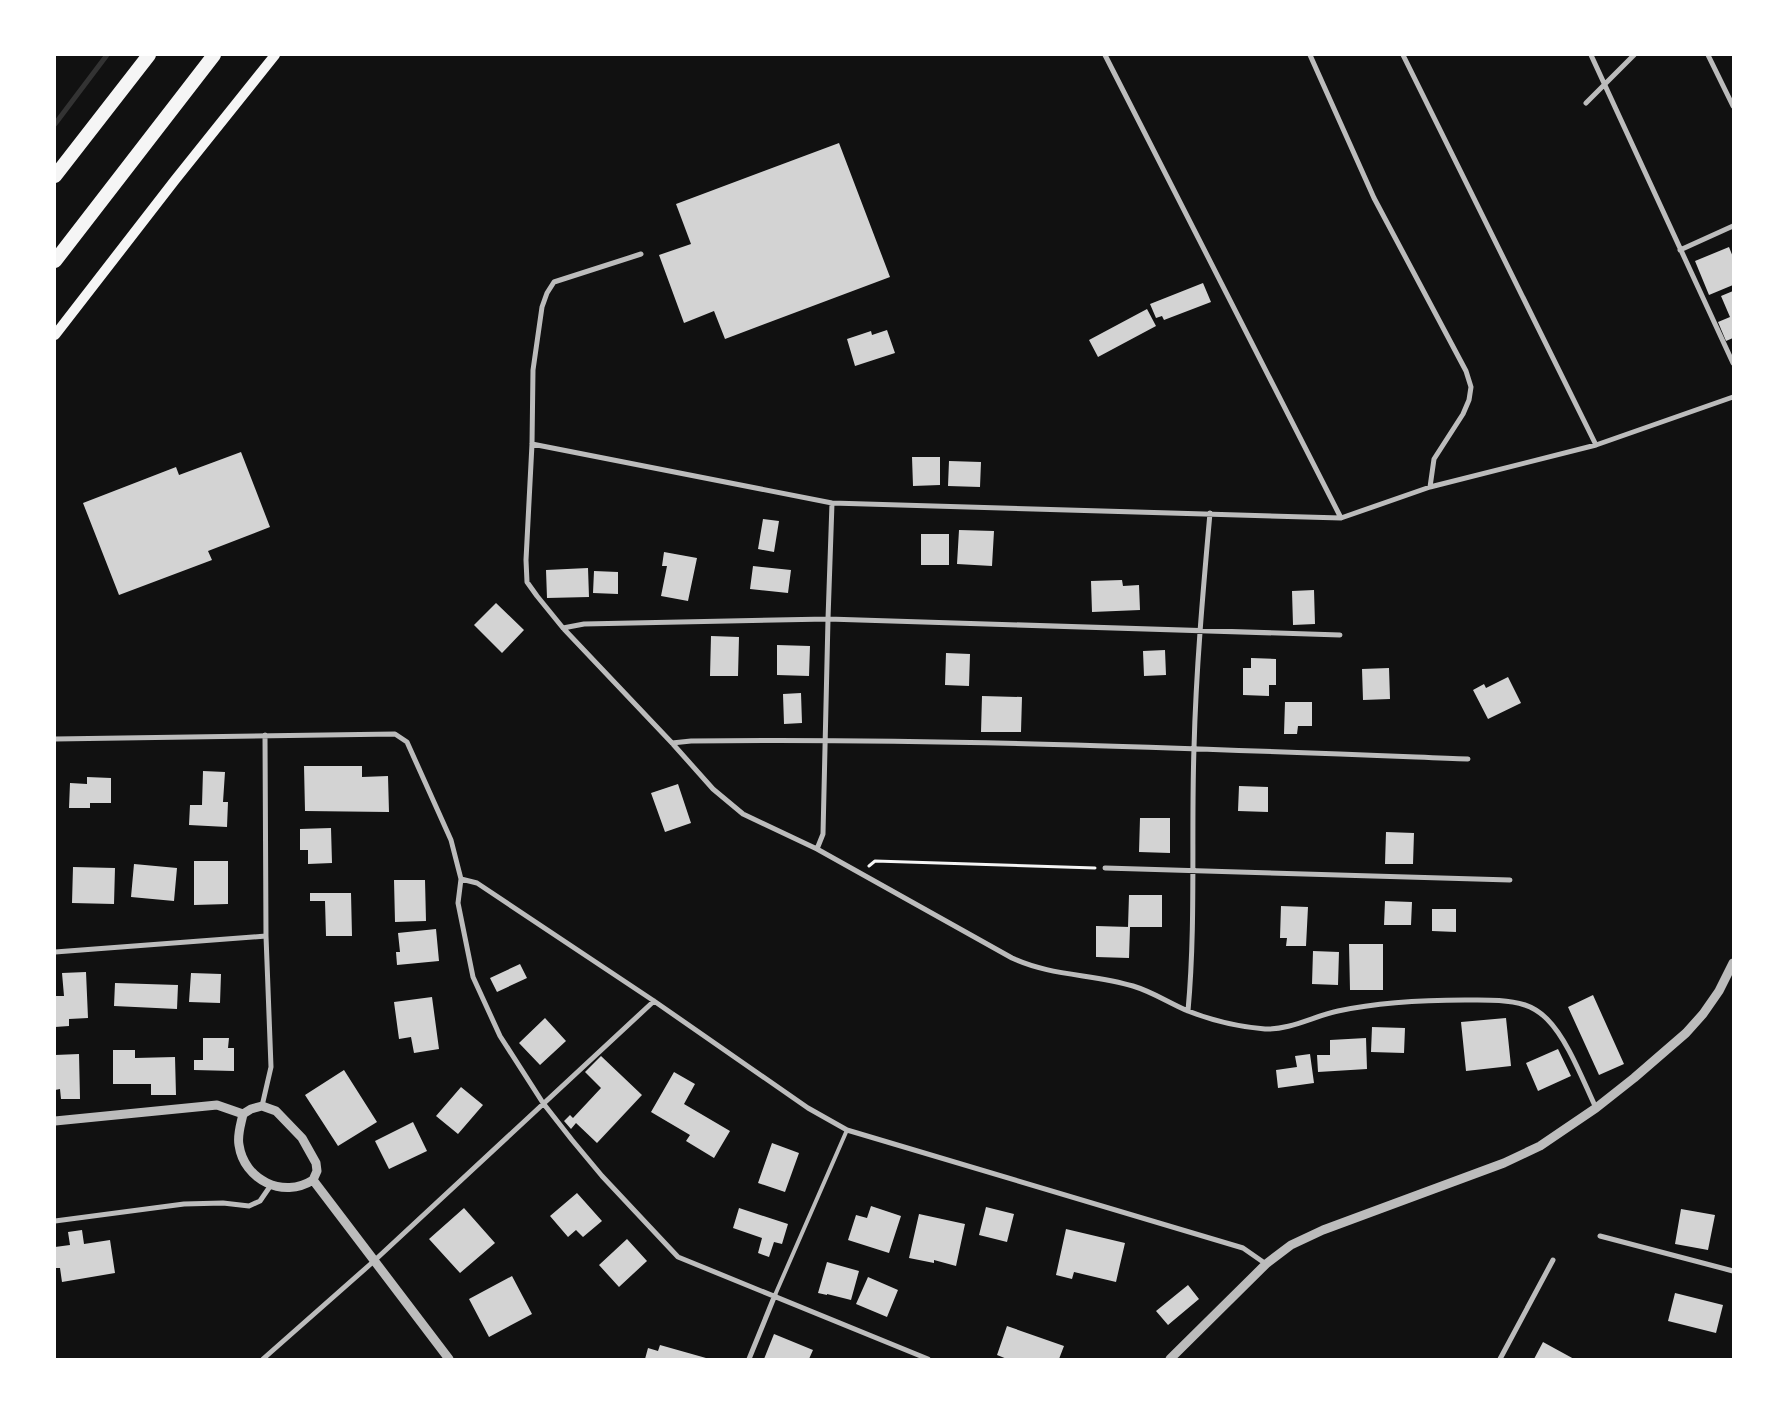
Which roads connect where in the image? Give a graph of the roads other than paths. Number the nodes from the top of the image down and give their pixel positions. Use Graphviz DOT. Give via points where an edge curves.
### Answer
graph roads {
  1 [pos="149,55"];
  2 [pos="214,55"];
  3 [pos="275,55"];
  4 [pos="1105,55"];
  5 [pos="1310,55"];
  6 [pos="1403,55"];
  7 [pos="1590,55"];
  8 [pos="1634,55"];
  9 [pos="1708,55"];
  10 [pos="1604,85"];
  11 [pos="1586,103"];
  12 [pos="1733,106"];
  13 [pos="55,176"];
  14 [pos="1733,226"];
  15 [pos="1680,250"];
  16 [pos="641,254"];
  17 [pos="55,261"];
  18 [pos="55,335"];
  19 [pos="1733,363"];
  20 [pos="1733,397"];
  21 [pos="532,444"];
  22 [pos="1596,445"];
  23 [pos="1430,487"];
  24 [pos="832,503"];
  25 [pos="1210,513"];
  26 [pos="1341,518"];
  27 [pos="828,619"];
  28 [pos="563,628"];
  29 [pos="1200,630"];
  30 [pos="1340,635"];
  31 [pos="266,735"];
  32 [pos="55,739"];
  33 [pos="825,740"];
  34 [pos="672,743"];
  35 [pos="1194,749"];
  36 [pos="1468,759"];
  37 [pos="817,849"];
  38 [pos="1105,868"];
  39 [pos="1194,871"];
  40 [pos="461,879"];
  41 [pos="1510,880"];
  42 [pos="266,936"];
  43 [pos="55,952"];
  44 [pos="1733,963"];
  45 [pos="654,1000"];
  46 [pos="1188,1010"];
  47 [pos="543,1103"];
  48 [pos="262,1106"];
  49 [pos="1596,1108"];
  50 [pos="243,1114"];
  51 [pos="55,1121"];
  52 [pos="847,1130"];
  53 [pos="313,1180"];
  54 [pos="271,1185"];
  55 [pos="55,1221"];
  56 [pos="1600,1236"];
  57 [pos="1552,1260"];
  58 [pos="374,1261"];
  59 [pos="1266,1264"];
  60 [pos="1733,1271"];
  61 [pos="775,1295"];
  62 [pos="263,1359"];
  63 [pos="450,1359"];
  64 [pos="749,1359"];
  65 [pos="928,1359"];
  66 [pos="1170,1359"];
  67 [pos="1500,1359"];
  1 -- 13 [label="highway"];
  2 -- 17 [label="highway"];
  3 -- 18 [label="main road"];
  4 -- 26 [label="street"];
  5 -- 23 [label="street" via="1374,198 1466,371 1471,387 1463,414 1434,460"];
  6 -- 22 [label="street"];
  7 -- 10 [label="street"];
  8 -- 10 [label="street"];
  9 -- 12 [label="street"];
  10 -- 11 [label="street"];
  10 -- 15 [label="street"];
  14 -- 15 [label="street"];
  15 -- 19 [label="street"];
  16 -- 21 [label="street" via="554,282 546,293 533,370"];
  20 -- 22 [label="street"];
  21 -- 24 [label="street"];
  21 -- 28 [label="street" via="527,582"];
  22 -- 23 [label="street"];
  23 -- 26 [label="street"];
  24 -- 25 [label="street"];
  24 -- 27 [label="street"];
  25 -- 26 [label="street"];
  25 -- 29 [label="street"];
  27 -- 28 [label="street" via="584,624"];
  27 -- 29 [label="street"];
  27 -- 33 [label="street"];
  28 -- 34 [label="street"];
  29 -- 30 [label="street"];
  29 -- 35 [label="street"];
  31 -- 32 [label="street"];
  31 -- 40 [label="street" via="395,734 407,742 451,840"];
  31 -- 42 [label="street"];
  33 -- 34 [label="street"];
  33 -- 35 [label="street"];
  33 -- 37 [label="street" via="823,834"];
  34 -- 37 [label="street" via="713,789 742,814"];
  35 -- 36 [label="street"];
  35 -- 39 [label="street"];
  37 -- 46 [label="street" via="1025,964 1132,986"];
  38 -- 39 [label="street"];
  39 -- 41 [label="street"];
  39 -- 46 [label="street"];
  40 -- 45 [label="street" via="477,883"];
  40 -- 47 [label="street" via="458,903 472,977 500,1036"];
  42 -- 43 [label="street"];
  42 -- 48 [label="street" via="271,1067"];
  44 -- 49 [label="street" via="1703,1014 1686,1033"];
  45 -- 47 [label="street"];
  45 -- 52 [label="street" via="808,1108"];
  46 -- 49 [label="street" via="1210,1018 1267,1029 1282,1028 1331,1012 1370,1004 1427,1000 1516,1002 1537,1010 1553,1025"];
  47 -- 58 [label="street"];
  47 -- 61 [label="street" via="602,1176 678,1256"];
  48 -- 50 [label="street"];
  48 -- 53 [label="street" via="276,1111 302,1138 316,1163"];
  49 -- 59 [label="street" via="1524,1154 1323,1230 1291,1246"];
  50 -- 51 [label="street" via="217,1105"];
  50 -- 54 [label="street" via="238,1143 244,1163 257,1178"];
  52 -- 59 [label="street" via="1243,1248"];
  52 -- 61 [label="lane"];
  53 -- 54 [label="street" via="294,1188"];
  53 -- 58 [label="street"];
  54 -- 55 [label="street" via="260,1201 249,1206 184,1204"];
  56 -- 60 [label="street"];
  57 -- 67 [label="street"];
  58 -- 62 [label="street"];
  58 -- 63 [label="street"];
  59 -- 66 [label="street"];
  61 -- 64 [label="street"];
  61 -- 65 [label="street"];
}
